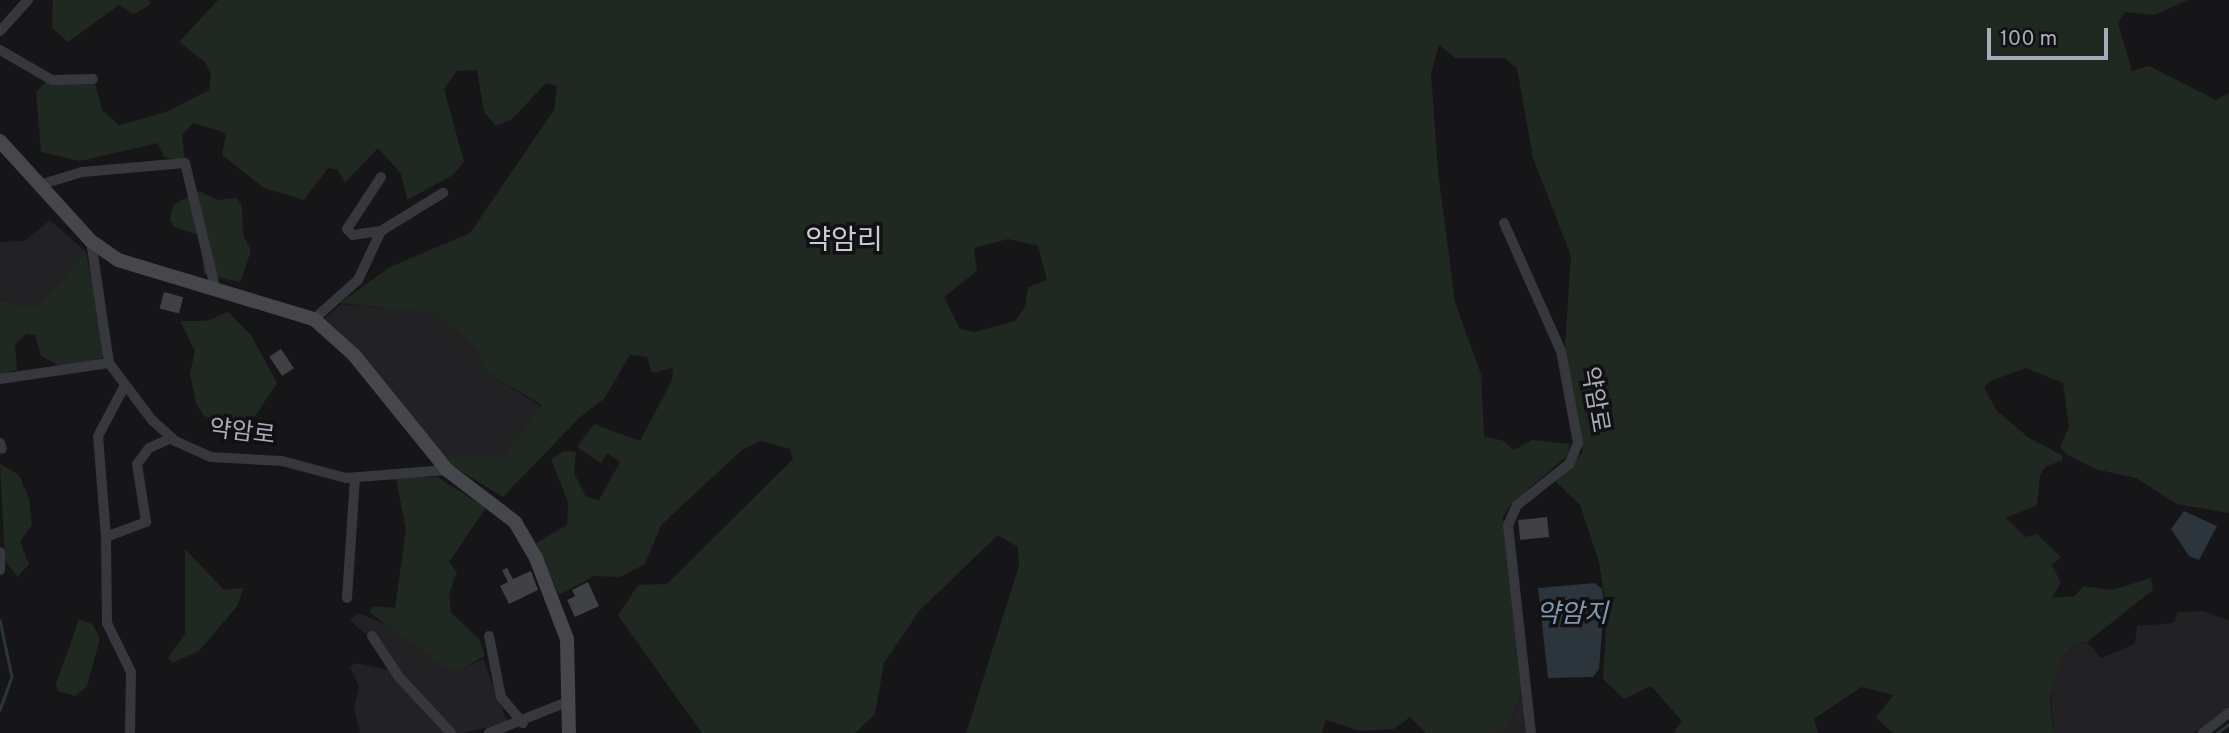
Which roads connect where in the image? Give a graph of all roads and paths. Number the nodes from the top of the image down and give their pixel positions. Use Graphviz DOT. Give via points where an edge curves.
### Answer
graph roads {
  1 [pos="28,0"];
  2 [pos="0,31"];
  3 [pos="0,50"];
  4 [pos="93,79"];
  5 [pos="0,141"];
  6 [pos="381,177"];
  7 [pos="39,185"];
  8 [pos="443,193"];
  9 [pos="1504,223"];
  10 [pos="381,231"];
  11 [pos="91,241"];
  12 [pos="215,287"];
  13 [pos="314,319"];
  14 [pos="109,363"];
  15 [pos="0,379"];
  16 [pos="124,387"];
  17 [pos="171,438"];
  18 [pos="447,470"];
  19 [pos="355,478"];
  20 [pos="106,537"];
  21 [pos="0,552"];
  22 [pos="0,570"];
  23 [pos="347,598"];
  24 [pos="372,636"];
  25 [pos="489,636"];
  26 [pos="570,701"];
  27 [pos="2229,713"];
  28 [pos="523,723"];
  29 [pos="130,733"];
  30 [pos="451,733"];
  31 [pos="489,733"];
  32 [pos="569,733"];
  33 [pos="1531,733"];
  34 [pos="2203,733"];
  1 -- 2 [label="street"];
  3 -- 4 [label="street" via="52,80"];
  5 -- 7 [label="street"];
  6 -- 10 [label="street" via="347,229 353,235"];
  7 -- 11 [label="street"];
  7 -- 12 [label="street" via="82,172 185,163"];
  8 -- 10 [label="street"];
  9 -- 33 [label="street, 약암로" via="1560,351 1578,443 1569,464 1517,505 1508,525"];
  10 -- 13 [label="street" via="355,285"];
  11 -- 12 [label="street" via="132,266"];
  11 -- 14 [label="street, 약암로"];
  12 -- 13 [label="street"];
  13 -- 18 [label="street" via="354,355"];
  14 -- 15 [label="street"];
  14 -- 16 [label="street, 약암로"];
  16 -- 17 [label="street, 약암로"];
  16 -- 20 [label="street" via="98,436"];
  17 -- 19 [label="street, 약암로" via="211,457 282,461"];
  17 -- 20 [label="street" via="149,448 137,464 146,522"];
  18 -- 19 [label="street, 약암로"];
  18 -- 26 [label="street" via="503,509 530,544 567,639"];
  19 -- 23 [label="street"];
  20 -- 29 [label="street" via="107,623 131,673"];
  21 -- 22 [label="street"];
  24 -- 30 [label="street" via="399,677"];
  25 -- 28 [label="street" via="500,697"];
  26 -- 28 [label="street"];
  26 -- 32 [label="street"];
  27 -- 34 [label="street"];
  28 -- 31 [label="street"];
}
